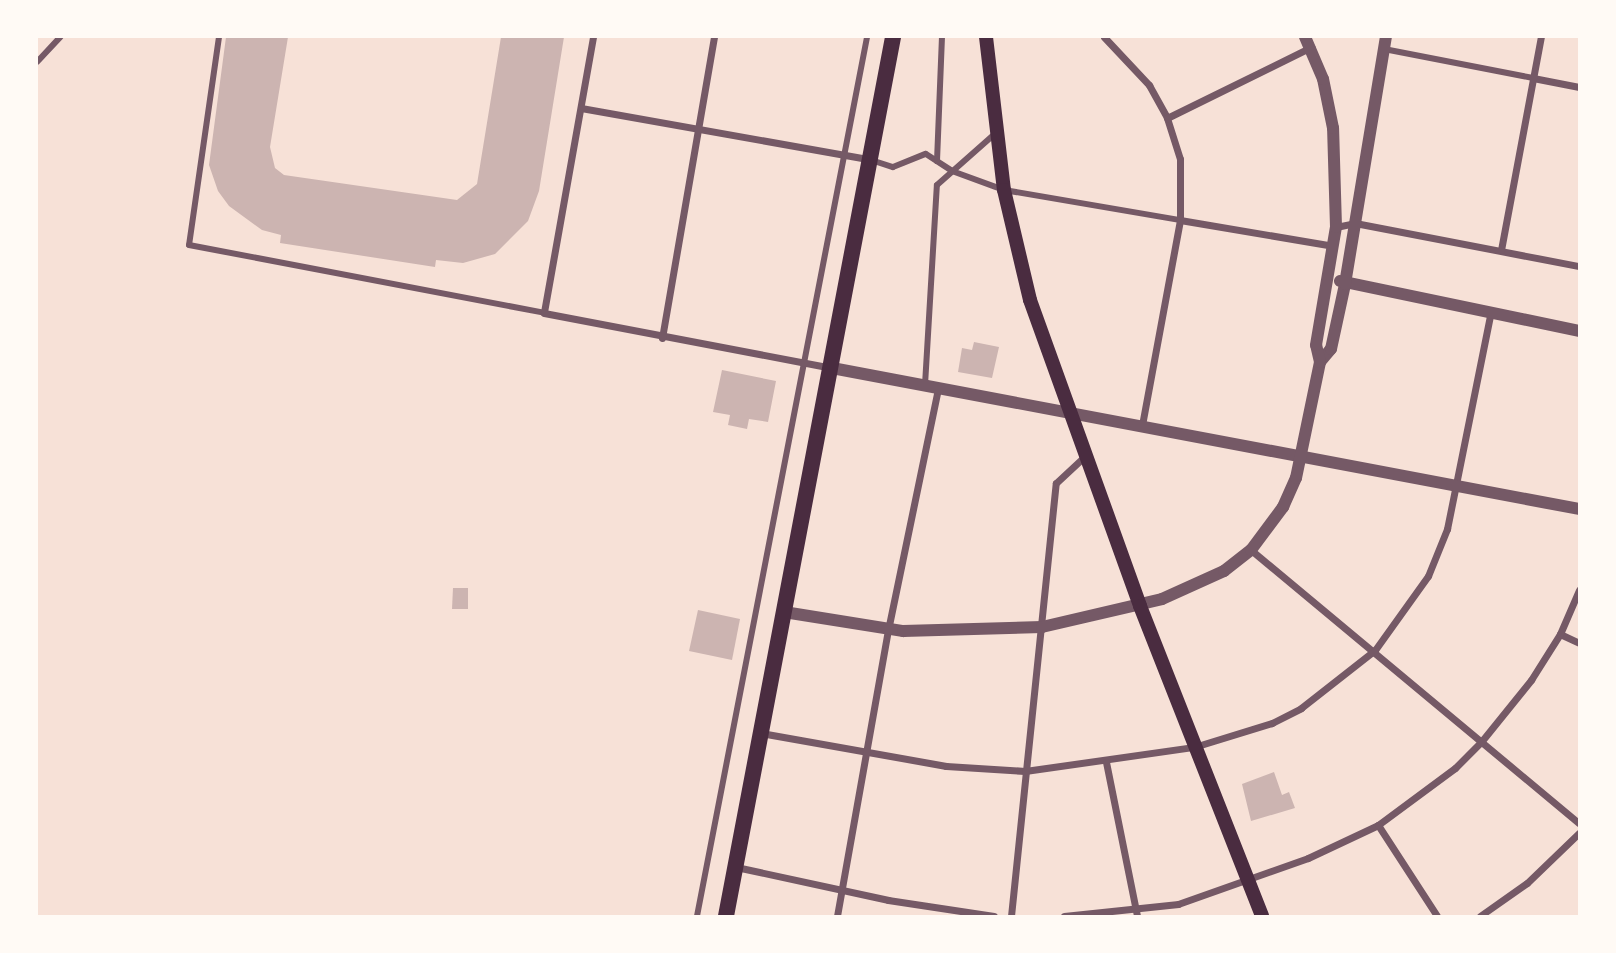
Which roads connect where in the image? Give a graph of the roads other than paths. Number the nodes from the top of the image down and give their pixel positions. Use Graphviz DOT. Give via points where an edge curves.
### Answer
graph roads {
  1 [pos="60,37"];
  2 [pos="219,37"];
  3 [pos="593,37"];
  4 [pos="714,37"];
  5 [pos="866,37"];
  6 [pos="893,37"];
  7 [pos="942,37"];
  8 [pos="986,37"];
  9 [pos="1104,37"];
  10 [pos="1541,37"];
  11 [pos="1308,42"];
  12 [pos="1385,43"];
  13 [pos="37,62"];
  14 [pos="1533,78"];
  15 [pos="1579,87"];
  16 [pos="581,108"];
  17 [pos="1167,118"];
  18 [pos="698,129"];
  19 [pos="997,132"];
  20 [pos="844,155"];
  21 [pos="868,159"];
  22 [pos="937,161"];
  23 [pos="952,171"];
  24 [pos="1004,190"];
  25 [pos="1180,220"];
  26 [pos="1354,223"];
  27 [pos="1336,227"];
  28 [pos="1334,246"];
  29 [pos="1501,250"];
  30 [pos="1579,266"];
  31 [pos="1330,276"];
  32 [pos="1345,284"];
  33 [pos="544,313"];
  34 [pos="1490,315"];
  35 [pos="1579,331"];
  36 [pos="662,338"];
  37 [pos="1320,362"];
  38 [pos="804,363"];
  39 [pos="832,368"];
  40 [pos="932,387"];
  41 [pos="1069,411"];
  42 [pos="1143,425"];
  43 [pos="1084,456"];
  44 [pos="1302,456"];
  45 [pos="1457,485"];
  46 [pos="1579,509"];
  47 [pos="1251,550"];
  48 [pos="1579,590"];
  49 [pos="1140,606"];
  50 [pos="784,611"];
  51 [pos="1042,627"];
  52 [pos="888,630"];
  53 [pos="1560,635"];
  54 [pos="1579,643"];
  55 [pos="1375,650"];
  56 [pos="760,733"];
  57 [pos="1481,743"];
  58 [pos="1194,747"];
  59 [pos="866,753"];
  60 [pos="1106,761"];
  61 [pos="1025,771"];
  62 [pos="1579,823"];
  63 [pos="1378,825"];
  64 [pos="1579,833"];
  65 [pos="735,867"];
  66 [pos="1249,880"];
  67 [pos="842,891"];
  68 [pos="1137,914"];
  69 [pos="697,916"];
  70 [pos="726,916"];
  71 [pos="837,916"];
  72 [pos="994,916"];
  73 [pos="1011,916"];
  74 [pos="1064,916"];
  75 [pos="1262,916"];
  76 [pos="1437,916"];
  77 [pos="1480,916"];
  1 -- 13 [label="street"];
  2 -- 33 [label="street" via="189,245"];
  3 -- 16 [label="street"];
  4 -- 18 [label="street"];
  5 -- 20 [label="street"];
  6 -- 21 [label="main road"];
  7 -- 22 [label="street"];
  8 -- 19 [label="main road"];
  9 -- 17 [label="street" via="1142,73"];
  10 -- 14 [label="street"];
  11 -- 17 [label="street"];
  11 -- 27 [label="street" via="1323,79 1333,128"];
  12 -- 14 [label="street"];
  12 -- 26 [label="street"];
  14 -- 15 [label="street"];
  14 -- 29 [label="street"];
  16 -- 18 [label="street"];
  16 -- 33 [label="street"];
  17 -- 25 [label="street" via="1180,159"];
  18 -- 20 [label="street"];
  18 -- 36 [label="street"];
  19 -- 23 [label="street"];
  19 -- 24 [label="main road"];
  20 -- 21 [label="street"];
  20 -- 38 [label="street"];
  21 -- 22 [label="street" via="893,167 926,154"];
  21 -- 39 [label="main road"];
  22 -- 23 [label="street"];
  23 -- 24 [label="street"];
  23 -- 40 [label="street" via="937,185"];
  24 -- 25 [label="street"];
  24 -- 41 [label="main road" via="1030,300"];
  25 -- 28 [label="street"];
  25 -- 42 [label="street"];
  26 -- 27 [label="street"];
  26 -- 29 [label="street"];
  26 -- 32 [label="street"];
  27 -- 28 [label="street"];
  28 -- 31 [label="street"];
  29 -- 30 [label="street"];
  31 -- 32 [label="street"];
  31 -- 37 [label="street" via="1316,345"];
  32 -- 34 [label="street"];
  32 -- 37 [label="street" via="1331,349"];
  33 -- 36 [label="street"];
  34 -- 35 [label="street"];
  34 -- 45 [label="street"];
  36 -- 38 [label="street"];
  37 -- 44 [label="street"];
  38 -- 39 [label="street"];
  38 -- 69 [label="street"];
  39 -- 40 [label="street"];
  39 -- 50 [label="main road"];
  40 -- 41 [label="street"];
  40 -- 52 [label="street"];
  41 -- 42 [label="street"];
  41 -- 43 [label="main road"];
  42 -- 44 [label="street"];
  43 -- 49 [label="main road"];
  43 -- 51 [label="street" via="1056,483"];
  44 -- 45 [label="street"];
  44 -- 47 [label="street" via="1283,508"];
  45 -- 46 [label="street"];
  45 -- 55 [label="street" via="1447,529 1428,576"];
  47 -- 49 [label="street" via="1199,585"];
  47 -- 55 [label="street"];
  48 -- 53 [label="street"];
  49 -- 51 [label="street"];
  49 -- 58 [label="main road"];
  50 -- 52 [label="street"];
  50 -- 56 [label="main road"];
  51 -- 52 [label="street" via="954,633"];
  51 -- 61 [label="street"];
  52 -- 59 [label="street"];
  53 -- 54 [label="street"];
  53 -- 57 [label="street"];
  55 -- 57 [label="street"];
  55 -- 58 [label="street" via="1324,693 1291,713"];
  56 -- 59 [label="street"];
  56 -- 65 [label="main road"];
  57 -- 62 [label="street"];
  57 -- 63 [label="street"];
  58 -- 60 [label="street"];
  58 -- 66 [label="main road"];
  59 -- 61 [label="street" via="946,766"];
  59 -- 67 [label="street"];
  60 -- 61 [label="street"];
  60 -- 68 [label="street"];
  61 -- 73 [label="street"];
  63 -- 66 [label="street"];
  63 -- 76 [label="street"];
  64 -- 77 [label="street" via="1527,883"];
  65 -- 67 [label="street"];
  65 -- 70 [label="main road"];
  66 -- 68 [label="street"];
  66 -- 75 [label="main road"];
  67 -- 71 [label="street"];
  67 -- 72 [label="street"];
  68 -- 74 [label="street"];
}
